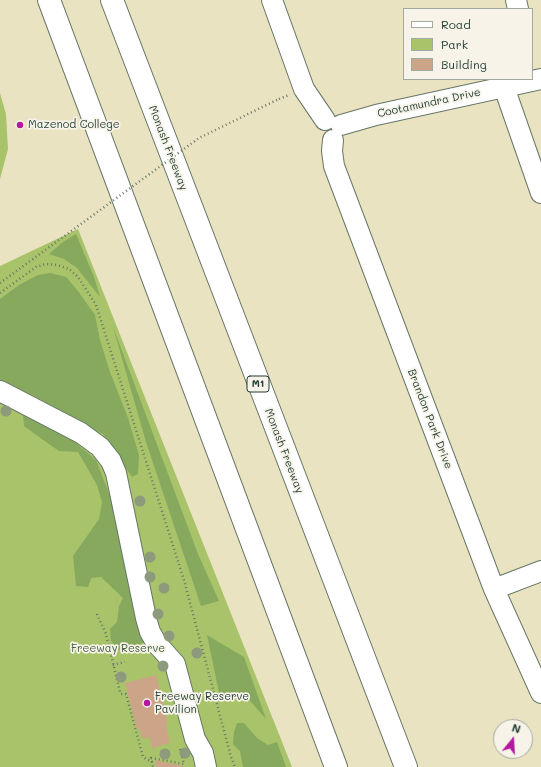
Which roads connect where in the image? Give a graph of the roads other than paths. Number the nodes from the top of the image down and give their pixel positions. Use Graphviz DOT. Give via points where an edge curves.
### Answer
graph roads {
  1 [pos="49,0"];
  2 [pos="112,0"];
  3 [pos="272,0"];
  4 [pos="524,80"];
  5 [pos="504,87"];
  6 [pos="333,129"];
  7 [pos="541,192"];
  8 [pos="0,391"];
  9 [pos="541,571"];
  10 [pos="494,589"];
  11 [pos="541,693"];
  12 [pos="388,719"];
  13 [pos="206,767"];
  14 [pos="336,767"];
  15 [pos="406,767"];
  16 [pos="412,767"];
  1 -- 14 [label="highway"];
  2 -- 12 [label="highway, Monash Freeway / M1"];
  3 -- 6 [label="street" via="304,89"];
  4 -- 5 [label="street, Cootamundra Drive"];
  5 -- 6 [label="street, Cootamundra Drive" via="376,114"];
  5 -- 7 [label="street"];
  6 -- 10 [label="street, Brandon Park Drive" via="334,166"];
  8 -- 13 [label="street" via="81,433 100,447 111,461 118,479 150,632 156,644 175,664 195,739 203,753"];
  9 -- 10 [label="street"];
  10 -- 11 [label="street, Brandon Park Drive"];
  12 -- 15 [label="highway, Monash Freeway / M1"];
  12 -- 16 [label="highway"];
}
